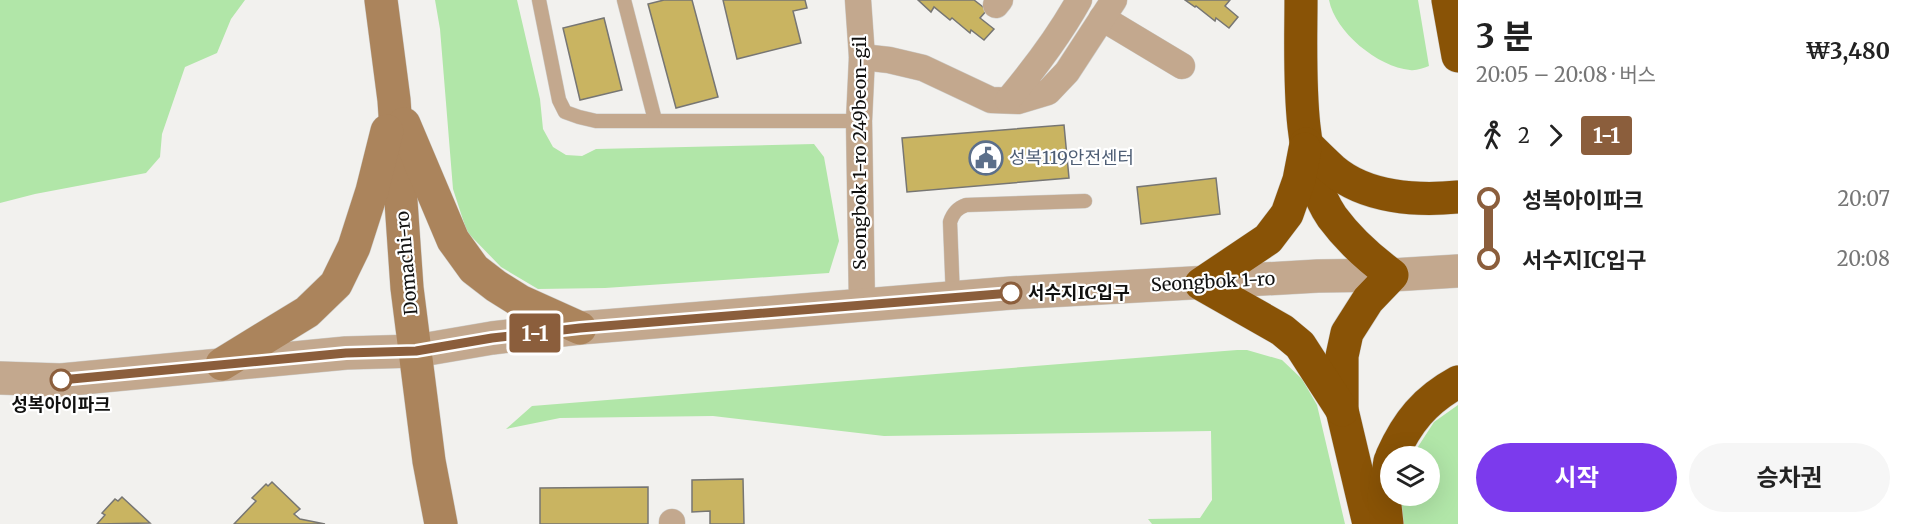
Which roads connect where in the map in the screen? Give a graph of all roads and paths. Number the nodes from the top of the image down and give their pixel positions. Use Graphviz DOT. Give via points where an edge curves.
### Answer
graph roads {
  1 [pos="381,0"];
  2 [pos="539,0"];
  3 [pos="624,0"];
  4 [pos="858,0"];
  5 [pos="1078,0"];
  6 [pos="1301,0"];
  7 [pos="1448,0"];
  8 [pos="1108,9"];
  9 [pos="1458,56"];
  10 [pos="862,57"];
  11 [pos="1182,66"];
  12 [pos="394,100"];
  13 [pos="1008,100"];
  14 [pos="656,120"];
  15 [pos="859,120"];
  16 [pos="1306,144"];
  17 [pos="1458,197"];
  18 [pos="1085,201"];
  19 [pos="1458,271"];
  20 [pos="1392,275"];
  21 [pos="1201,284"];
  22 [pos="953,298"];
  23 [pos="862,305"];
  24 [pos="580,328"];
  25 [pos="416,351"];
  26 [pos="222,364"];
  27 [pos="0,378"];
  28 [pos="1458,382"];
  29 [pos="1342,410"];
  30 [pos="1397,446"];
  31 [pos="1385,506"];
  32 [pos="441,524"];
  33 [pos="1369,524"];
  34 [pos="1387,524"];
  1 -- 12 [label="main road, Domachi-ro"];
  2 -- 14 [label="lane" via="559,100 565,112 596,121"];
  3 -- 14 [label="lane"];
  4 -- 10 [label="street, Seongbok 1-ro 249beon-gil"];
  5 -- 13 [label="street" via="1033,71"];
  6 -- 16 [label="highway"];
  7 -- 9 [label="highway"];
  8 -- 11 [label="street"];
  8 -- 13 [label="street" via="1067,72 1047,92"];
  10 -- 13 [label="street" via="923,68 991,100"];
  10 -- 15 [label="street, Seongbok 1-ro 249beon-gil"];
  12 -- 24 [label="main road" via="453,240 474,269 520,301"];
  12 -- 25 [label="main road, Domachi-ro" via="407,288"];
  12 -- 26 [label="main road" via="372,191 354,247 336,284 306,312"];
  14 -- 15 [label="lane"];
  15 -- 23 [label="street, Seongbok 1-ro 249beon-gil"];
  16 -- 17 [label="highway" via="1334,171 1375,192 1424,198"];
  16 -- 20 [label="highway" via="1314,178 1332,217 1368,258"];
  16 -- 21 [label="highway" via="1287,214 1268,238"];
  18 -- 22 [label="lane" via="960,207 950,222"];
  19 -- 20 [label="street, Seongbok 1-ro"];
  20 -- 21 [label="street, Seongbok 1-ro"];
  20 -- 29 [label="highway" via="1368,300 1347,333 1342,356"];
  21 -- 22 [label="street, Seongbok 1-ro"];
  21 -- 29 [label="highway" via="1300,345"];
  22 -- 23 [label="street, Seongbok 1-ro"];
  23 -- 24 [label="street, Seongbok 1-ro"];
  24 -- 25 [label="street, Seongbok 1-ro"];
  25 -- 26 [label="street, Seongbok 1-ro"];
  25 -- 32 [label="main road, Domachi-ro" via="429,462"];
  26 -- 27 [label="street, Seongbok 1-ro" via="61,380"];
  28 -- 30 [label="highway" via="1418,411"];
  29 -- 33 [label="highway"];
  31 -- 34 [label="highway"];
}
